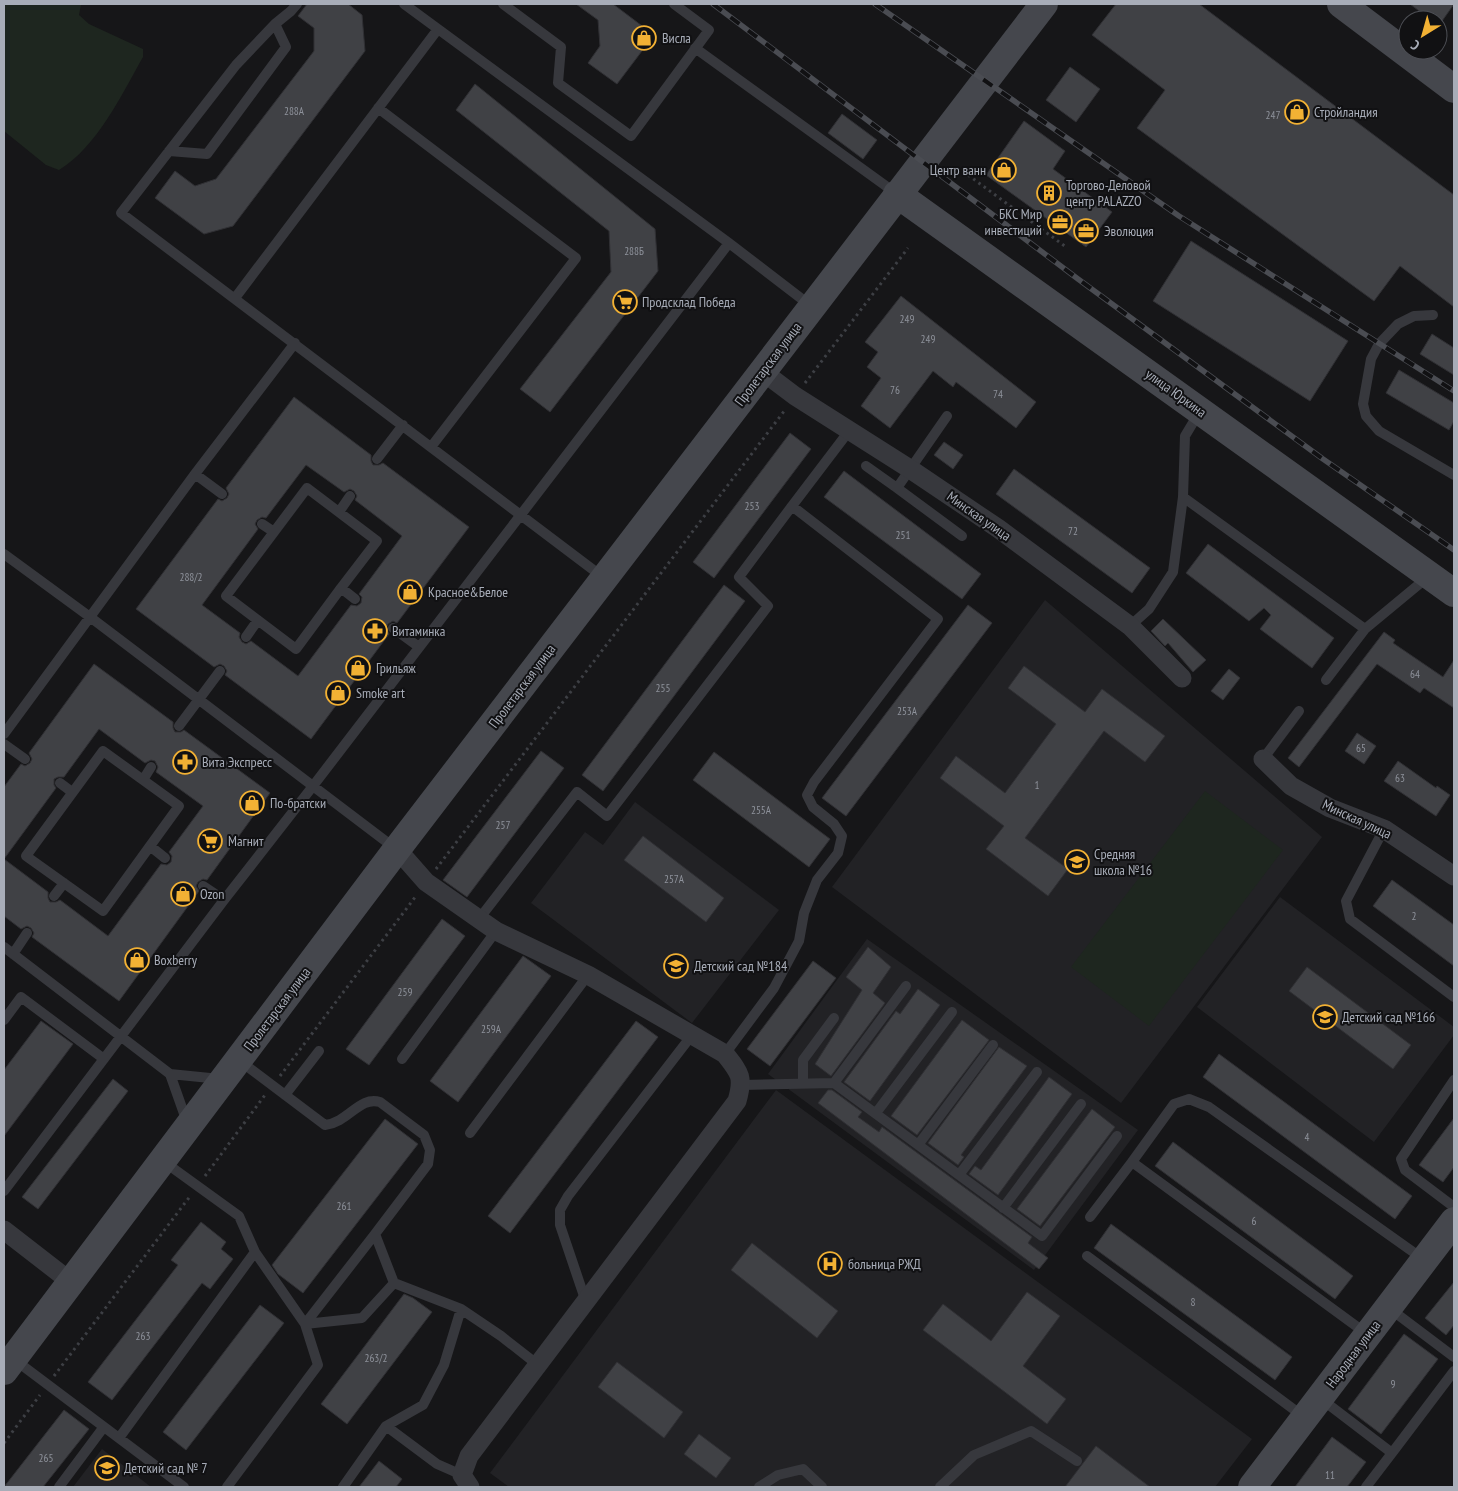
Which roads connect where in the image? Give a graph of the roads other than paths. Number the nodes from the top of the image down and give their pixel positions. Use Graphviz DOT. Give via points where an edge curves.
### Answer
graph roads {
  1 [pos="297,4"];
  2 [pos="404,4"];
  3 [pos="503,4"];
  4 [pos="674,4"];
  5 [pos="1044,4"];
  6 [pos="1341,4"];
  7 [pos="275,24"];
  8 [pos="438,29"];
  9 [pos="695,48"];
  10 [pos="1454,89"];
  11 [pos="378,108"];
  12 [pos="169,152"];
  13 [pos="897,194"];
  14 [pos="728,243"];
  15 [pos="235,298"];
  16 [pos="812,306"];
  17 [pos="1433,315"];
  18 [pos="295,343"];
  19 [pos="762,371"];
  20 [pos="1200,410"];
  21 [pos="947,416"];
  22 [pos="403,425"];
  23 [pos="849,431"];
  24 [pos="431,447"];
  25 [pos="377,459"];
  26 [pos="866,466"];
  27 [pos="910,469"];
  28 [pos="196,474"];
  29 [pos="1454,475"];
  30 [pos="897,488"];
  31 [pos="222,494"];
  32 [pos="350,496"];
  33 [pos="1183,497"];
  34 [pos="792,506"];
  35 [pos="339,512"];
  36 [pos="521,515"];
  37 [pos="262,524"];
  38 [pos="274,532"];
  39 [pos="962,536"];
  40 [pos="4,554"];
  41 [pos="1429,576"];
  42 [pos="604,579"];
  43 [pos="341,588"];
  44 [pos="1454,593"];
  45 [pos="355,599"];
  46 [pos="90,617"];
  47 [pos="258,620"];
  48 [pos="1130,626"];
  49 [pos="394,628"];
  50 [pos="1365,629"];
  51 [pos="246,637"];
  52 [pos="419,647"];
  53 [pos="220,672"];
  54 [pos="1182,678"];
  55 [pos="1326,680"];
  56 [pos="199,700"];
  57 [pos="1299,711"];
  58 [pos="179,726"];
  59 [pos="4,734"];
  60 [pos="4,744"];
  61 [pos="24,759"];
  62 [pos="1263,760"];
  63 [pos="151,768"];
  64 [pos="143,780"];
  65 [pos="60,783"];
  66 [pos="313,786"];
  67 [pos="72,792"];
  68 [pos="1384,829"];
  69 [pos="150,846"];
  70 [pos="397,849"];
  71 [pos="165,858"];
  72 [pos="1454,876"];
  73 [pos="64,883"];
  74 [pos="203,886"];
  75 [pos="54,896"];
  76 [pos="224,900"];
  77 [pos="479,919"];
  78 [pos="496,931"];
  79 [pos="27,933"];
  80 [pos="4,947"];
  81 [pos="12,954"];
  82 [pos="588,976"];
  83 [pos="906,986"];
  84 [pos="1454,997"];
  85 [pos="952,1012"];
  86 [pos="834,1018"];
  87 [pos="4,1020"];
  88 [pos="122,1036"];
  89 [pos="692,1036"];
  90 [pos="993,1045"];
  91 [pos="319,1050"];
  92 [pos="725,1054"];
  93 [pos="104,1059"];
  94 [pos="402,1059"];
  95 [pos="231,1070"];
  96 [pos="1037,1072"];
  97 [pos="170,1074"];
  98 [pos="1454,1080"];
  99 [pos="803,1083"];
  100 [pos="834,1083"];
  101 [pos="742,1085"];
  102 [pos="284,1095"];
  103 [pos="1081,1104"];
  104 [pos="876,1113"];
  105 [pos="188,1126"];
  106 [pos="470,1133"];
  107 [pos="1117,1136"];
  108 [pos="918,1145"];
  109 [pos="163,1161"];
  110 [pos="1132,1162"];
  111 [pos="959,1176"];
  112 [pos="4,1191"];
  113 [pos="1454,1207"];
  114 [pos="1003,1208"];
  115 [pos="1090,1217"];
  116 [pos="1454,1221"];
  117 [pos="4,1230"];
  118 [pos="375,1234"];
  119 [pos="255,1252"];
  120 [pos="1086,1256"];
  121 [pos="1424,1260"];
  122 [pos="71,1282"];
  123 [pos="394,1283"];
  124 [pos="586,1302"];
  125 [pos="1389,1307"];
  126 [pos="461,1309"];
  127 [pos="305,1324"];
  128 [pos="1367,1335"];
  129 [pos="1454,1357"];
  130 [pos="8,1365"];
  131 [pos="538,1365"];
  132 [pos="1454,1371"];
  133 [pos="1312,1408"];
  134 [pos="386,1426"];
  135 [pos="103,1428"];
  136 [pos="119,1438"];
  137 [pos="1392,1453"];
  138 [pos="1076,1461"];
  139 [pos="466,1481"];
  140 [pos="59,1487"];
  141 [pos="184,1487"];
  142 [pos="227,1487"];
  143 [pos="343,1487"];
  144 [pos="759,1487"];
  145 [pos="822,1487"];
  146 [pos="940,1487"];
  147 [pos="1252,1487"];
  148 [pos="1366,1487"];
  1 -- 7 [label="lane"];
  2 -- 8 [label="lane"];
  3 -- 9 [label="lane" via="561,47 558,82 631,136"];
  4 -- 9 [label="lane" via="709,30"];
  5 -- 13 [label="main road, Пролетарская улица"];
  6 -- 10 [label="main road"];
  7 -- 12 [label="lane" via="236,66"];
  7 -- 12 [label="lane" via="286,47 206,154"];
  8 -- 11 [label="lane"];
  8 -- 14 [label="lane"];
  9 -- 13 [label="lane"];
  11 -- 15 [label="lane"];
  11 -- 24 [label="lane" via="576,258"];
  12 -- 15 [label="lane" via="121,213"];
  13 -- 16 [label="main road, Пролетарская улица"];
  13 -- 20 [label="main road, улица Юркина"];
  14 -- 16 [label="lane"];
  14 -- 36 [label="lane"];
  15 -- 18 [label="lane"];
  16 -- 19 [label="main road, Пролетарская улица"];
  17 -- 29 [label="lane" via="1414,316 1398,324 1379,344 1371,360 1363,404 1366,416 1379,430"];
  18 -- 22 [label="lane"];
  18 -- 28 [label="lane"];
  19 -- 23 [label="street, Минская улица"];
  19 -- 42 [label="main road, Пролетарская улица"];
  20 -- 33 [label="lane" via="1186,436"];
  20 -- 41 [label="main road, улица Юркина"];
  21 -- 27 [label="lane"];
  22 -- 24 [label="lane"];
  22 -- 25 [label="lane"];
  23 -- 27 [label="street, Минская улица"];
  23 -- 34 [label="lane"];
  24 -- 36 [label="lane"];
  26 -- 30 [label="lane"];
  27 -- 30 [label="lane"];
  27 -- 48 [label="street, Минская улица" via="999,529"];
  28 -- 31 [label="lane"];
  28 -- 46 [label="lane"];
  30 -- 39 [label="lane"];
  32 -- 35 [label="lane"];
  33 -- 48 [label="lane" via="1173,572 1149,609"];
  33 -- 50 [label="lane"];
  34 -- 77 [label="lane" via="739,577 768,606 762,614 607,816 577,792"];
  34 -- 92 [label="lane" via="938,619 807,795 813,807 834,824 842,836 838,853 817,880 804,913 799,941 774,988"];
  35 -- 38 [label="lane" via="308,488"];
  35 -- 43 [label="lane" via="377,540"];
  36 -- 42 [label="lane"];
  36 -- 52 [label="lane"];
  37 -- 38 [label="lane"];
  38 -- 47 [label="lane" via="226,596"];
  40 -- 46 [label="lane"];
  41 -- 44 [label="main road, улица Юркина"];
  41 -- 50 [label="lane"];
  42 -- 70 [label="main road, Пролетарская улица"];
  43 -- 45 [label="lane"];
  43 -- 47 [label="lane" via="296,649"];
  46 -- 56 [label="lane"];
  46 -- 59 [label="lane"];
  47 -- 51 [label="lane"];
  48 -- 54 [label="street, Минская улица"];
  49 -- 52 [label="lane"];
  50 -- 55 [label="lane"];
  52 -- 66 [label="lane"];
  53 -- 56 [label="lane"];
  56 -- 58 [label="lane"];
  56 -- 66 [label="lane"];
  57 -- 62 [label="lane"];
  60 -- 61 [label="lane"];
  62 -- 68 [label="street, Минская улица" via="1291,786 1330,808"];
  63 -- 64 [label="lane"];
  64 -- 67 [label="lane" via="103,750"];
  64 -- 69 [label="lane" via="179,806"];
  65 -- 67 [label="lane"];
  66 -- 70 [label="lane"];
  66 -- 76 [label="lane"];
  67 -- 73 [label="lane" via="26,856"];
  68 -- 72 [label="street, Минская улица"];
  68 -- 84 [label="lane" via="1346,901 1350,919"];
  69 -- 71 [label="lane"];
  69 -- 73 [label="lane" via="102,911"];
  70 -- 77 [label="street" via="426,882"];
  70 -- 95 [label="main road, Пролетарская улица"];
  73 -- 75 [label="lane"];
  74 -- 76 [label="lane"];
  76 -- 88 [label="lane"];
  77 -- 78 [label="street"];
  78 -- 82 [label="street"];
  78 -- 94 [label="lane"];
  79 -- 81 [label="lane"];
  80 -- 81 [label="lane"];
  81 -- 88 [label="lane"];
  82 -- 89 [label="street"];
  82 -- 106 [label="lane"];
  83 -- 100 [label="lane"];
  85 -- 104 [label="lane"];
  86 -- 99 [label="lane" via="803,1060"];
  87 -- 93 [label="lane" via="21,997"];
  88 -- 93 [label="lane"];
  88 -- 97 [label="lane"];
  89 -- 92 [label="street"];
  89 -- 124 [label="lane" via="560,1210 560,1225"];
  90 -- 108 [label="lane"];
  91 -- 102 [label="lane"];
  92 -- 101 [label="street" via="736,1068"];
  93 -- 112 [label="lane"];
  95 -- 97 [label="lane"];
  95 -- 102 [label="lane" via="272,1086"];
  95 -- 105 [label="main road, Пролетарская улица"];
  96 -- 111 [label="lane"];
  97 -- 105 [label="lane"];
  98 -- 113 [label="lane" via="1401,1159 1405,1170"];
  99 -- 100 [label="lane"];
  99 -- 101 [label="lane"];
  100 -- 104 [label="lane"];
  101 -- 124 [label="street" via="737,1101"];
  102 -- 118 [label="lane" via="325,1125 343,1120 367,1101 374,1100 424,1136 430,1150 428,1164"];
  103 -- 114 [label="lane"];
  104 -- 108 [label="lane"];
  105 -- 109 [label="main road, Пролетарская улица"];
  107 -- 114 [label="lane" via="1042,1236"];
  108 -- 111 [label="lane"];
  109 -- 119 [label="lane" via="239,1216"];
  109 -- 122 [label="main road, Пролетарская улица"];
  110 -- 115 [label="lane"];
  110 -- 121 [label="lane" via="1174,1104 1189,1099 1209,1107"];
  110 -- 128 [label="lane"];
  111 -- 114 [label="lane"];
  116 -- 121 [label="main road, Народная улица"];
  117 -- 122 [label="street"];
  118 -- 123 [label="lane"];
  118 -- 127 [label="lane"];
  119 -- 127 [label="lane"];
  119 -- 136 [label="lane"];
  120 -- 133 [label="lane"];
  121 -- 125 [label="main road, Народная улица"];
  122 -- 130 [label="main road, Пролетарская улица"];
  123 -- 126 [label="lane"];
  123 -- 127 [label="lane" via="362,1318"];
  124 -- 131 [label="street"];
  125 -- 128 [label="main road, Народная улица"];
  125 -- 129 [label="lane"];
  126 -- 131 [label="lane"];
  126 -- 134 [label="lane" via="444,1366 423,1405"];
  127 -- 142 [label="lane" via="318,1365"];
  128 -- 133 [label="main road, Народная улица"];
  130 -- 135 [label="lane" via="48,1385"];
  131 -- 139 [label="street" via="469,1456"];
  132 -- 137 [label="lane"];
  133 -- 137 [label="lane"];
  133 -- 147 [label="main road, Народная улица"];
  134 -- 139 [label="lane"];
  134 -- 143 [label="lane"];
  135 -- 136 [label="lane"];
  135 -- 140 [label="lane"];
  136 -- 141 [label="lane"];
  137 -- 148 [label="lane"];
  138 -- 146 [label="lane" via="1030,1431 974,1455"];
  144 -- 145 [label="lane" via="778,1475 802,1469"];
}
